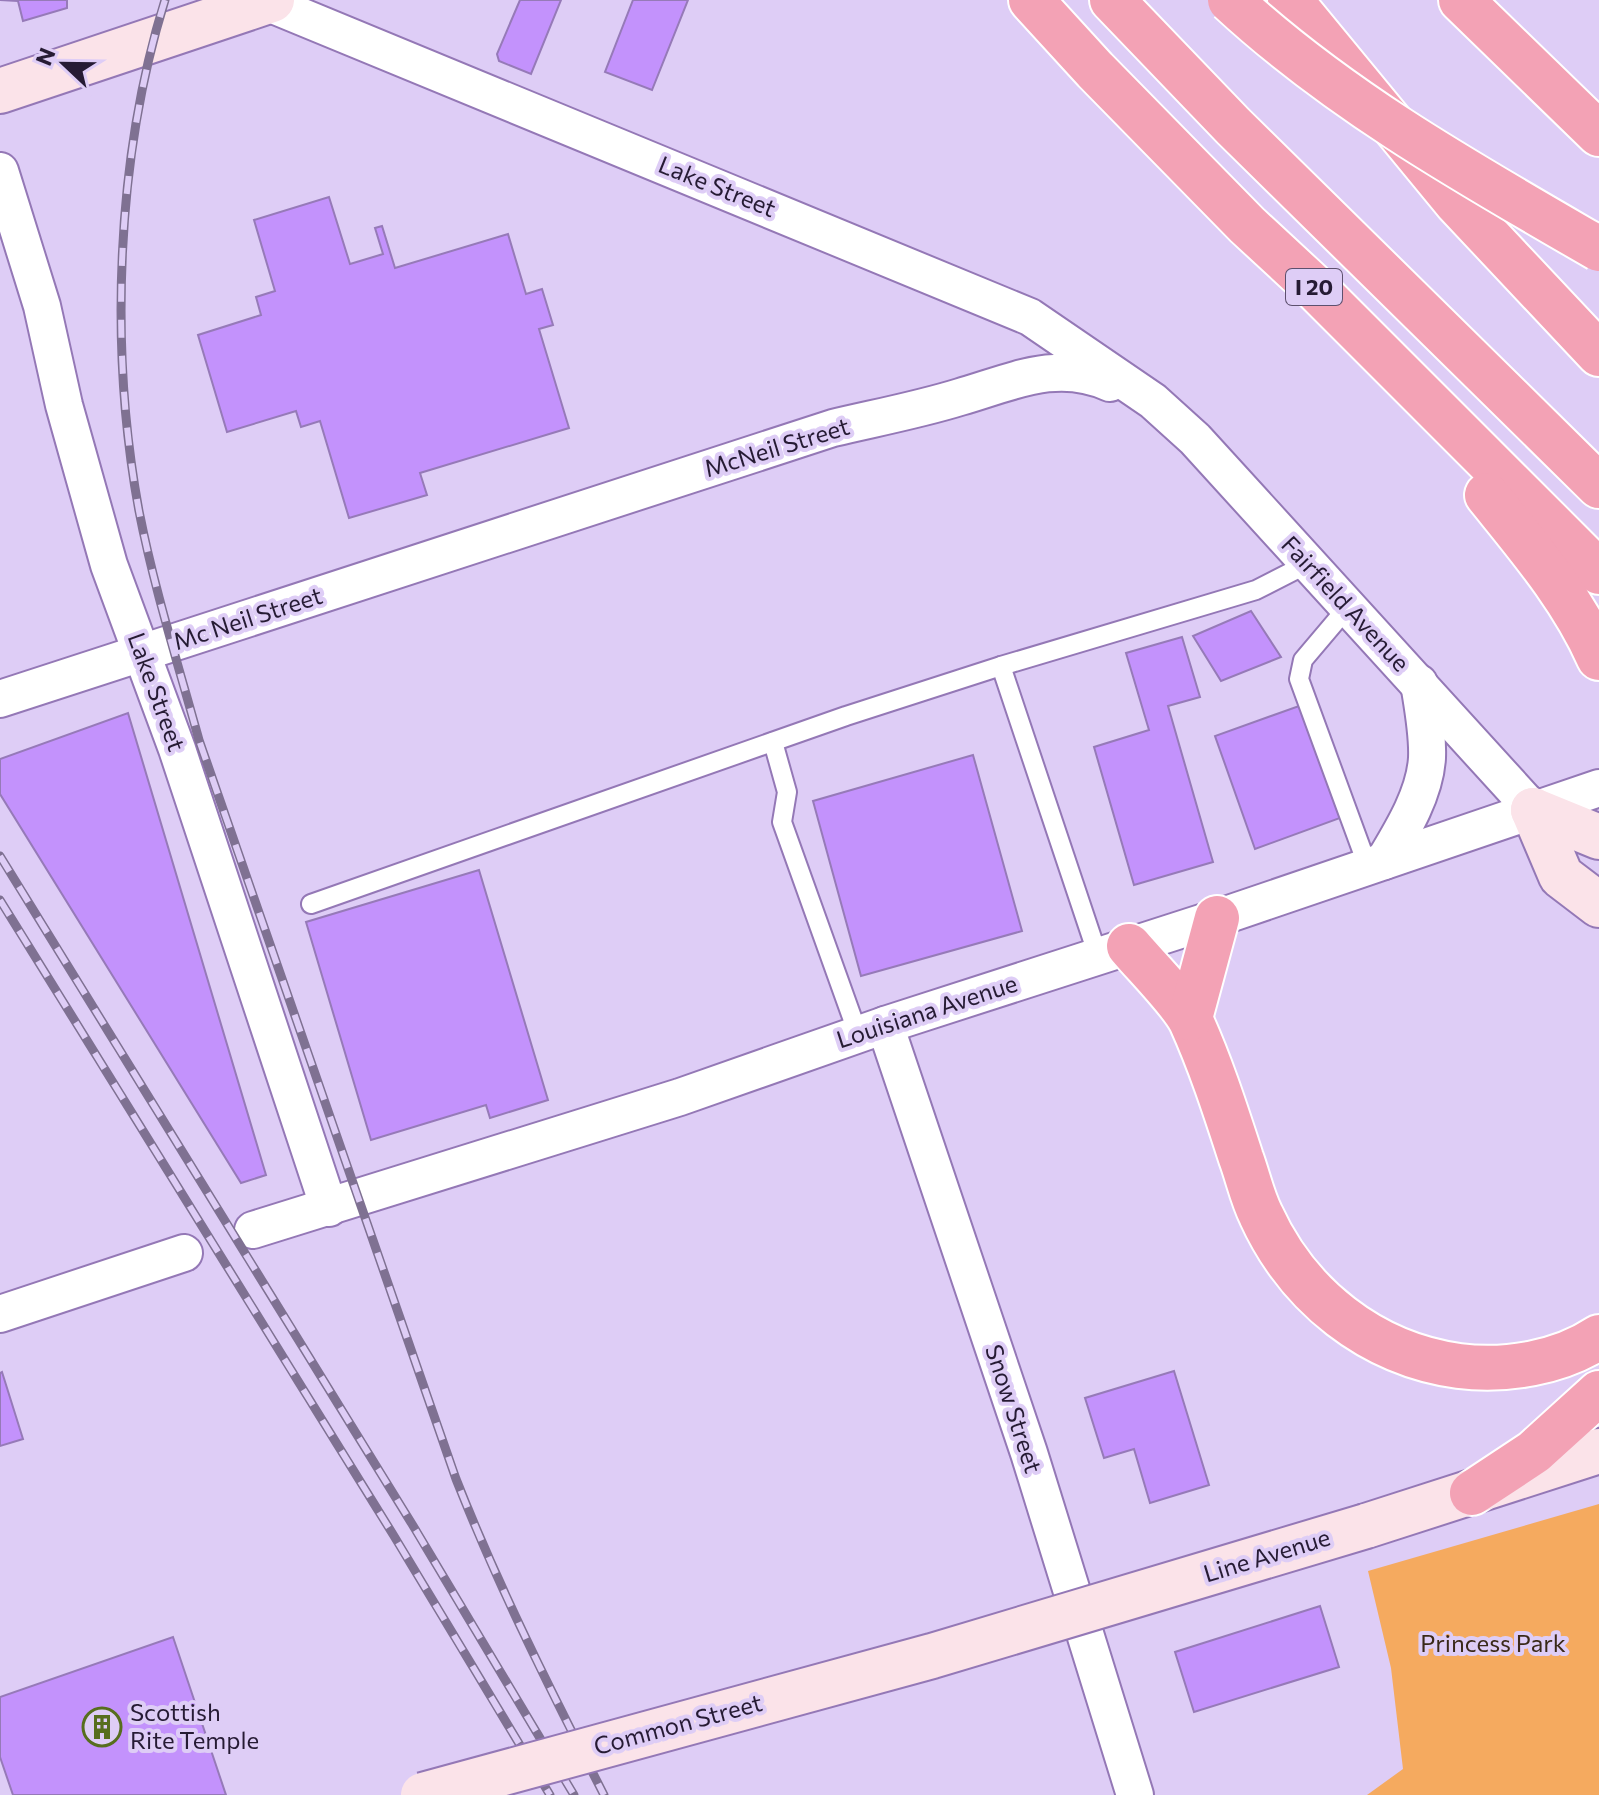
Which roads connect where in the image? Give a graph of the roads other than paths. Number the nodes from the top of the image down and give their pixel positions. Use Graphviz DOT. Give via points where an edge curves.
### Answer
graph roads {
  1 [pos="1031,0"];
  2 [pos="1112,0"];
  3 [pos="1230,0"];
  4 [pos="1290,0"];
  5 [pos="1461,0"];
  6 [pos="269,1"];
  7 [pos="0,91"];
  8 [pos="1599,134"];
  9 [pos="0,171"];
  10 [pos="1599,249"];
  11 [pos="1314,287"];
  12 [pos="1599,354"];
  13 [pos="1153,401"];
  14 [pos="1599,486"];
  15 [pos="1307,564"];
  16 [pos="404,568"];
  17 [pos="1599,572"];
  18 [pos="1347,608"];
  19 [pos="1592,641"];
  20 [pos="142,654"];
  21 [pos="1001,666"];
  22 [pos="1419,683"];
  23 [pos="0,699"];
  24 [pos="773,742"];
  25 [pos="1599,788"];
  26 [pos="1533,810"];
  27 [pos="1599,837"];
  28 [pos="1376,864"];
  29 [pos="311,904"];
  30 [pos="1599,905"];
  31 [pos="1217,918"];
  32 [pos="1114,951"];
  33 [pos="1190,1018"];
  34 [pos="872,1030"];
  35 [pos="329,1208"];
  36 [pos="253,1230"];
  37 [pos="184,1253"];
  38 [pos="0,1314"];
  39 [pos="1599,1337"];
  40 [pos="1599,1393"];
  41 [pos="1599,1451"];
  42 [pos="1472,1493"];
  43 [pos="932,1656"];
  44 [pos="423,1795"];
  45 [pos="1135,1795"];
  1 -- 11 [label="highway, I 20" via="1247,225"];
  2 -- 14 [label="highway"];
  3 -- 10 [label="highway, bridge" via="1349,96 1485,184"];
  4 -- 12 [label="highway" via="1457,203"];
  5 -- 8 [label="highway"];
  6 -- 7 [label="main road"];
  6 -- 13 [label="street, Lake Street" via="1030,317"];
  9 -- 20 [label="street, Lake Street" via="42,306 109,565"];
  11 -- 17 [label="highway, I 20"];
  11 -- 19 [label="highway" via="1537,557"];
  13 -- 15 [label="street, Fairfield Avenue" via="1195,439"];
  13 -- 16 [label="street, McNeil Street" via="1070,371 1019,377 960,398 833,428"];
  15 -- 18 [label="street, Fairfield Avenue"];
  15 -- 21 [label="lane" via="1256,590"];
  16 -- 20 [label="street, Mc Neil Street"];
  18 -- 22 [label="street, Fairfield Avenue"];
  18 -- 28 [label="lane" via="1303,660 1299,679"];
  20 -- 23 [label="street, Mc Neil Street"];
  20 -- 35 [label="street, Lake Street"];
  21 -- 24 [label="lane"];
  21 -- 32 [label="lane"];
  22 -- 26 [label="street, Fairfield Avenue"];
  22 -- 28 [label="street" via="1424,778 1407,820"];
  24 -- 29 [label="lane"];
  24 -- 34 [label="lane" via="787,792 782,822"];
  25 -- 26 [label="street, Louisiana Avenue"];
  26 -- 27 [label="main road, Fairfield Avenue"];
  26 -- 28 [label="street, Louisiana Avenue"];
  26 -- 30 [label="main road, Fairfield Avenue" via="1561,876"];
  28 -- 31 [label="street, Louisiana Avenue"];
  31 -- 32 [label="street, Louisiana Avenue"];
  31 -- 33 [label="highway"];
  32 -- 33 [label="highway"];
  32 -- 34 [label="street, Louisiana Avenue"];
  33 -- 39 [label="highway" via="1260,1214 1302,1282 1337,1315 1408,1354 1473,1367 1538,1362"];
  34 -- 35 [label="street, Louisiana Avenue"];
  34 -- 45 [label="street, Snow Street" via="1029,1453"];
  35 -- 36 [label="street, Louisiana Avenue"];
  37 -- 38 [label="street"];
  40 -- 42 [label="highway" via="1534,1452"];
  41 -- 42 [label="main road, Line Avenue"];
  42 -- 43 [label="main road, Line Avenue, bridge"];
  43 -- 44 [label="main road, Common Street, bridge"];
}
